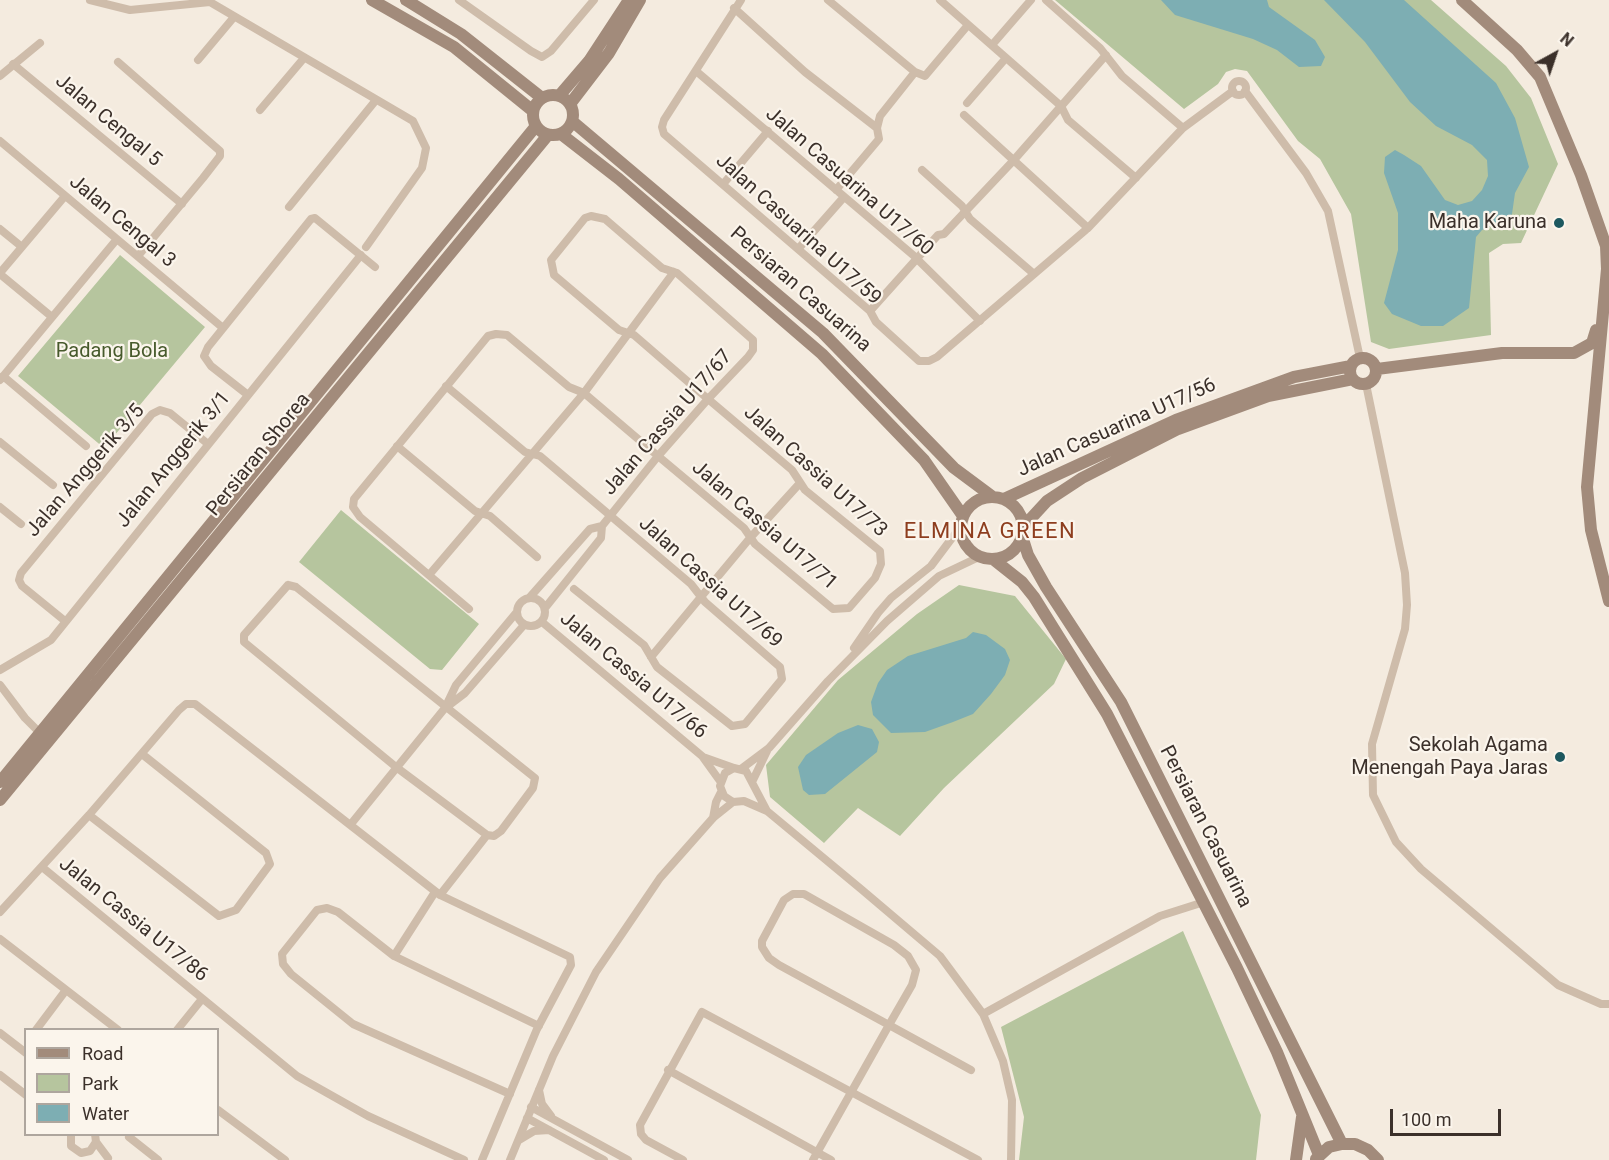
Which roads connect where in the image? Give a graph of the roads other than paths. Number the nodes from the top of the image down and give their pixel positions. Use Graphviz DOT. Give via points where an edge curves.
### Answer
graph roads {
  1 [pos="90,0"];
  2 [pos="372,0"];
  3 [pos="406,0"];
  4 [pos="412,0"];
  5 [pos="459,0"];
  6 [pos="629,0"];
  7 [pos="640,0"];
  8 [pos="741,0"];
  9 [pos="828,0"];
  10 [pos="940,0"];
  11 [pos="1031,0"];
  12 [pos="1046,0"];
  13 [pos="1462,0"];
  14 [pos="588,2"];
  15 [pos="734,8"];
  16 [pos="234,17"];
  17 [pos="442,21"];
  18 [pos="968,25"];
  19 [pos="40,43"];
  20 [pos="992,45"];
  21 [pos="1106,55"];
  22 [pos="304,58"];
  23 [pos="1006,58"];
  24 [pos="198,60"];
  25 [pos="118,62"];
  26 [pos="13,64"];
  27 [pos="696,71"];
  28 [pos="915,72"];
  29 [pos="0,76"];
  30 [pos="559,96"];
  31 [pos="542,98"];
  32 [pos="376,100"];
  33 [pos="967,103"];
  34 [pos="570,105"];
  35 [pos="1061,106"];
  36 [pos="260,110"];
  37 [pos="533,111"];
  38 [pos="964,115"];
  39 [pos="572,121"];
  40 [pos="536,126"];
  41 [pos="877,128"];
  42 [pos="1183,128"];
  43 [pos="768,131"];
  44 [pos="555,134"];
  45 [pos="0,141"];
  46 [pos="1013,161"];
  47 [pos="922,170"];
  48 [pos="1136,178"];
  49 [pos="724,183"];
  50 [pos="836,190"];
  51 [pos="65,196"];
  52 [pos="844,196"];
  53 [pos="182,204"];
  54 [pos="290,207"];
  55 [pos="965,211"];
  56 [pos="1088,228"];
  57 [pos="0,229"];
  58 [pos="117,239"];
  59 [pos="22,247"];
  60 [pos="799,248"];
  61 [pos="363,251"];
  62 [pos="138,256"];
  63 [pos="915,261"];
  64 [pos="375,267"];
  65 [pos="674,272"];
  66 [pos="0,273"];
  67 [pos="1034,274"];
  68 [pos="870,311"];
  69 [pos="52,317"];
  70 [pos="980,321"];
  71 [pos="1600,321"];
  72 [pos="223,328"];
  73 [pos="629,333"];
  74 [pos="1574,353"];
  75 [pos="1355,368"];
  76 [pos="1377,369"];
  77 [pos="1596,377"];
  78 [pos="2,378"];
  79 [pos="1366,384"];
  80 [pos="446,386"];
  81 [pos="584,393"];
  82 [pos="248,395"];
  83 [pos="708,399"];
  84 [pos="0,442"];
  85 [pos="208,444"];
  86 [pos="86,446"];
  87 [pos="397,446"];
  88 [pos="532,454"];
  89 [pos="658,456"];
  90 [pos="800,483"];
  91 [pos="53,485"];
  92 [pos="999,498"];
  93 [pos="0,507"];
  94 [pos="482,513"];
  95 [pos="610,516"];
  96 [pos="962,521"];
  97 [pos="21,524"];
  98 [pos="602,526"];
  99 [pos="1023,531"];
  100 [pos="750,538"];
  101 [pos="537,557"];
  102 [pos="979,557"];
  103 [pos="993,559"];
  104 [pos="559,564"];
  105 [pos="571,574"];
  106 [pos="429,575"];
  107 [pos="875,578"];
  108 [pos="574,589"];
  109 [pos="530,597"];
  110 [pos="701,597"];
  111 [pos="1609,601"];
  112 [pos="545,608"];
  113 [pos="469,609"];
  114 [pos="516,613"];
  115 [pos="65,621"];
  116 [pos="542,622"];
  117 [pos="524,625"];
  118 [pos="651,657"];
  119 [pos="844,664"];
  120 [pos="0,670"];
  121 [pos="0,685"];
  122 [pos="445,708"];
  123 [pos="70,715"];
  124 [pos="40,733"];
  125 [pos="769,748"];
  126 [pos="142,754"];
  127 [pos="702,756"];
  128 [pos="27,767"];
  129 [pos="396,767"];
  130 [pos="737,769"];
  131 [pos="720,781"];
  132 [pos="0,782"];
  133 [pos="753,784"];
  134 [pos="721,792"];
  135 [pos="0,801"];
  136 [pos="744,801"];
  137 [pos="733,802"];
  138 [pos="767,811"];
  139 [pos="89,815"];
  140 [pos="713,818"];
  141 [pos="351,824"];
  142 [pos="490,835"];
  143 [pos="42,867"];
  144 [pos="438,894"];
  145 [pos="1204,902"];
  146 [pos="0,912"];
  147 [pos="0,939"];
  148 [pos="394,956"];
  149 [pos="66,990"];
  150 [pos="202,999"];
  151 [pos="1609,1004"];
  152 [pos="983,1014"];
  153 [pos="889,1025"];
  154 [pos="539,1026"];
  155 [pos="37,1028"];
  156 [pos="117,1028"];
  157 [pos="178,1028"];
  158 [pos="0,1033"];
  159 [pos="24,1049"];
  160 [pos="669,1070"];
  161 [pos="971,1070"];
  162 [pos="0,1075"];
  163 [pos="539,1089"];
  164 [pos="852,1091"];
  165 [pos="24,1093"];
  166 [pos="510,1094"];
  167 [pos="531,1107"];
  168 [pos="219,1111"];
  169 [pos="1302,1113"];
  170 [pos="527,1118"];
  171 [pos="557,1121"];
  172 [pos="552,1130"];
  173 [pos="69,1136"];
  174 [pos="96,1137"];
  175 [pos="129,1137"];
  176 [pos="518,1140"];
  177 [pos="1342,1144"];
  178 [pos="90,1151"];
  179 [pos="270,1151"];
  180 [pos="815,1156"];
  181 [pos="1317,1157"];
  182 [pos="109,1159"];
  183 [pos="158,1160"];
  184 [pos="265,1160"];
  185 [pos="285,1160"];
  186 [pos="464,1160"];
  187 [pos="482,1160"];
  188 [pos="510,1160"];
  189 [pos="604,1160"];
  190 [pos="628,1160"];
  191 [pos="683,1160"];
  192 [pos="831,1160"];
  193 [pos="978,1160"];
  194 [pos="1011,1160"];
  195 [pos="1296,1160"];
  196 [pos="1378,1160"];
  1 -- 16 [label="street" via="130,10 205,1"];
  2 -- 37 [label="street" via="454,47"];
  3 -- 17 [label="street"];
  4 -- 17 [label="street"];
  5 -- 14 [label="street" via="543,57"];
  6 -- 30 [label="street" via="589,61"];
  7 -- 34 [label="street" via="609,53"];
  8 -- 15 [label="street, Jalan Casuarina U17/59"];
  9 -- 28 [label="street"];
  10 -- 18 [label="street"];
  11 -- 20 [label="street"];
  12 -- 21 [label="street"];
  13 -- 71 [label="street" via="1529,63 1550,96 1606,246"];
  15 -- 27 [label="street, Jalan Casuarina U17/59"];
  15 -- 41 [label="street" via="805,72"];
  16 -- 22 [label="street"];
  16 -- 24 [label="street"];
  17 -- 31 [label="street"];
  18 -- 20 [label="street"];
  18 -- 28 [label="street" via="925,76"];
  19 -- 26 [label="street"];
  20 -- 23 [label="street"];
  21 -- 35 [label="street"];
  21 -- 42 [label="street" via="1122,76"];
  22 -- 32 [label="street"];
  22 -- 36 [label="street"];
  23 -- 33 [label="street"];
  23 -- 35 [label="street"];
  25 -- 53 [label="street" via="220,151"];
  26 -- 29 [label="street"];
  26 -- 53 [label="street, Jalan Cengal 5"];
  27 -- 43 [label="street, Jalan Casuarina U17/60"];
  27 -- 49 [label="street, Jalan Casuarina U17/59" via="662,127 664,134"];
  28 -- 41 [label="street" via="880,116"];
  30 -- 31 [label="street"];
  30 -- 34 [label="street"];
  31 -- 37 [label="street"];
  32 -- 54 [label="street"];
  32 -- 61 [label="street, Jalan Anggerik 3/1" via="413,121 426,148 418,176"];
  34 -- 39 [label="street"];
  35 -- 46 [label="street"];
  35 -- 48 [label="street" via="1068,120"];
  37 -- 40 [label="street"];
  38 -- 46 [label="street"];
  39 -- 44 [label="street"];
  39 -- 92 [label="street, Persiaran Casuarina" via="823,333 954,468"];
  40 -- 44 [label="street"];
  40 -- 124 [label="street, Persiaran Shorea"];
  41 -- 50 [label="street" via="879,139"];
  42 -- 48 [label="street, Jalan Casuarina U17/59"];
  42 -- 75 [label="street, Jalan Casuarina U17/59" via="1233,91 1232,85 1238,81 1245,85 1245,91 1306,173 1328,211"];
  43 -- 49 [label="street"];
  43 -- 50 [label="street, Jalan Casuarina U17/60"];
  44 -- 96 [label="street, Persiaran Casuarina" via="619,179 822,354 924,460"];
  44 -- 123 [label="street, Persiaran Shorea"];
  45 -- 51 [label="street, Jalan Cengal 3"];
  46 -- 55 [label="street"];
  46 -- 56 [label="street"];
  47 -- 55 [label="street"];
  48 -- 56 [label="street, Jalan Casuarina U17/59"];
  49 -- 60 [label="street, Jalan Casuarina U17/59"];
  50 -- 52 [label="street, Jalan Casuarina U17/60"];
  51 -- 58 [label="street, Jalan Cengal 3"];
  51 -- 59 [label="street"];
  52 -- 60 [label="street"];
  52 -- 63 [label="street, Jalan Casuarina U17/60" via="913,255"];
  53 -- 62 [label="street"];
  55 -- 63 [label="street"];
  55 -- 67 [label="street"];
  56 -- 67 [label="street, Jalan Casuarina U17/59"];
  57 -- 59 [label="street"];
  58 -- 62 [label="street, Jalan Cengal 3"];
  58 -- 69 [label="street"];
  59 -- 66 [label="street"];
  60 -- 68 [label="street, Jalan Casuarina U17/59"];
  61 -- 64 [label="street"];
  61 -- 72 [label="street" via="311,219"];
  61 -- 82 [label="street, Jalan Anggerik 3/1"];
  62 -- 72 [label="street, Jalan Cengal 3"];
  63 -- 68 [label="street"];
  63 -- 70 [label="street, Jalan Casuarina U17/60"];
  65 -- 73 [label="street"];
  65 -- 73 [label="street, Jalan Cassia U17/73" via="662,268 605,219 585,218 551,260 554,275 562,284 619,330"];
  65 -- 83 [label="street, Jalan Cassia U17/67" via="753,340 748,357"];
  66 -- 69 [label="street"];
  67 -- 70 [label="street, Jalan Casuarina U17/59"];
  68 -- 70 [label="street, Jalan Casuarina U17/59" via="883,330 914,359 923,362 937,357"];
  69 -- 78 [label="street"];
  71 -- 74 [label="street" via="1592,343"];
  71 -- 77 [label="street"];
  72 -- 82 [label="street" via="204,356"];
  73 -- 81 [label="street"];
  73 -- 83 [label="street, Jalan Cassia U17/73"];
  74 -- 76 [label="street" via="1502,353"];
  74 -- 77 [label="street" via="1583,357"];
  75 -- 76 [label="street" via="1369,359"];
  75 -- 79 [label="street" via="1360,384"];
  75 -- 92 [label="street, Jalan Casuarina U17/56" via="1294,377 1187,415"];
  75 -- 99 [label="street, Jalan Casuarina U17/56" via="1178,429 1082,478 1047,501"];
  76 -- 79 [label="street" via="1375,378"];
  77 -- 111 [label="street" via="1587,487 1591,530"];
  78 -- 86 [label="street"];
  79 -- 151 [label="street" via="1405,573 1407,605 1406,629 1372,744 1373,795 1396,842 1421,869 1558,986"];
  80 -- 81 [label="street, Jalan Cassia U17/71" via="488,336 496,334 507,335 569,387"];
  80 -- 87 [label="street"];
  80 -- 88 [label="street, Jalan Cassia U17/69"];
  81 -- 88 [label="street"];
  81 -- 89 [label="street, Jalan Cassia U17/71"];
  82 -- 85 [label="street, Jalan Anggerik 3/1"];
  83 -- 89 [label="street, Jalan Cassia U17/67"];
  83 -- 90 [label="street, Jalan Cassia U17/73" via="792,470"];
  84 -- 91 [label="street"];
  85 -- 115 [label="street, Jalan Anggerik 3/1"];
  85 -- 115 [label="street, Jalan Anggerik 3/5" via="170,413 160,410 152,414 21,573 22,586"];
  87 -- 94 [label="street"];
  87 -- 106 [label="street" via="354,498 353,507"];
  88 -- 94 [label="street"];
  88 -- 95 [label="street, Jalan Cassia U17/69" via="540,456"];
  89 -- 95 [label="street, Jalan Cassia U17/67"];
  89 -- 100 [label="street, Jalan Cassia U17/71" via="744,528"];
  90 -- 100 [label="street"];
  90 -- 107 [label="street, Jalan Cassia U17/73" via="880,551 881,564"];
  92 -- 96 [label="street" via="975,501"];
  92 -- 99 [label="street" via="1018,510"];
  93 -- 97 [label="street"];
  94 -- 101 [label="street"];
  94 -- 106 [label="street"];
  95 -- 98 [label="street, Jalan Cassia U17/67"];
  95 -- 110 [label="street, Jalan Cassia U17/69" via="691,584"];
  96 -- 102 [label="street" via="965,544"];
  96 -- 119 [label="street" via="931,566 878,613"];
  98 -- 104 [label="street, Jalan Cassia U17/67" via="590,528"];
  98 -- 105 [label="street, Jalan Cassia U17/67" via="601,538"];
  99 -- 103 [label="street" via="1014,550"];
  99 -- 177 [label="street, Persiaran Casuarina" via="1028,555 1046,587 1121,702"];
  100 -- 107 [label="street, Jalan Cassia U17/71" via="833,609 849,608"];
  100 -- 110 [label="street"];
  102 -- 103 [label="street"];
  102 -- 119 [label="street" via="939,576"];
  103 -- 145 [label="street, Persiaran Casuarina" via="1034,597 1107,714"];
  104 -- 105 [label="street"];
  104 -- 109 [label="street, Jalan Cassia U17/67"];
  105 -- 112 [label="street, Jalan Cassia U17/67"];
  106 -- 113 [label="street"];
  108 -- 118 [label="street" via="644,645"];
  109 -- 112 [label="street"];
  109 -- 114 [label="street" via="521,601"];
  110 -- 118 [label="street"];
  110 -- 118 [label="street, Jalan Cassia U17/69" via="780,667 782,679 772,693 744,724 732,726 657,667"];
  112 -- 116 [label="street"];
  114 -- 117 [label="street"];
  114 -- 122 [label="street" via="456,685"];
  115 -- 120 [label="street, Jalan Anggerik 3/1" via="51,640"];
  116 -- 117 [label="street" via="534,627"];
  116 -- 127 [label="street, Jalan Cassia U17/66"];
  117 -- 122 [label="street" via="465,693"];
  119 -- 125 [label="street"];
  121 -- 124 [label="street"];
  122 -- 129 [label="street"];
  122 -- 129 [label="street" via="296,587 288,585 244,635 244,642"];
  122 -- 142 [label="street" via="535,778 536,783 501,831"];
  123 -- 124 [label="street" via="48,733"];
  123 -- 128 [label="street, Persiaran Shorea"];
  124 -- 128 [label="street"];
  124 -- 132 [label="street, Persiaran Shorea"];
  125 -- 130 [label="street"];
  125 -- 133 [label="street"];
  126 -- 139 [label="street"];
  126 -- 139 [label="street" via="259,845 270,864 236,910 219,916"];
  126 -- 141 [label="street" via="179,710 186,704 195,704"];
  127 -- 130 [label="street, Jalan Cassia U17/66"];
  127 -- 131 [label="street, Jalan Cassia U17/66"];
  128 -- 135 [label="street, Persiaran Shorea"];
  129 -- 141 [label="street"];
  129 -- 142 [label="street"];
  130 -- 131 [label="street" via="725,773"];
  130 -- 133 [label="street"];
  131 -- 134 [label="street"];
  133 -- 136 [label="street"];
  133 -- 138 [label="street"];
  134 -- 137 [label="street"];
  134 -- 140 [label="street"];
  136 -- 137 [label="street"];
  136 -- 138 [label="street"];
  137 -- 140 [label="street"];
  138 -- 152 [label="street" via="940,956"];
  139 -- 143 [label="street"];
  140 -- 163 [label="street" via="660,878 596,972"];
  141 -- 144 [label="street"];
  142 -- 144 [label="street"];
  143 -- 146 [label="street"];
  143 -- 150 [label="street, Jalan Cassia U17/86"];
  144 -- 148 [label="street"];
  144 -- 154 [label="street" via="570,957 571,965"];
  145 -- 152 [label="street" via="1160,916"];
  145 -- 169 [label="street, Persiaran Casuarina" via="1272,1041"];
  147 -- 149 [label="street"];
  148 -- 154 [label="street"];
  148 -- 166 [label="street" via="338,912 327,908 317,910 282,954 283,964 291,975 353,1024"];
  149 -- 155 [label="street"];
  149 -- 156 [label="street"];
  150 -- 157 [label="street"];
  150 -- 186 [label="street, Jalan Cassia U17/86" via="312,1086"];
  152 -- 194 [label="street" via="1003,1061 1011,1100"];
  153 -- 153 [label="street" via="912,985 916,970 908,956 804,894 793,894 784,900 762,941 769,958"];
  153 -- 161 [label="street"];
  153 -- 164 [label="street"];
  154 -- 166 [label="street"];
  158 -- 159 [label="street"];
  160 -- 164 [label="street" via="702,1012"];
  160 -- 180 [label="street"];
  160 -- 191 [label="street" via="642,1118 641,1134"];
  162 -- 165 [label="street"];
  163 -- 167 [label="street"];
  163 -- 171 [label="street" via="547,1112"];
  164 -- 180 [label="street"];
  164 -- 193 [label="street"];
  166 -- 187 [label="street"];
  167 -- 170 [label="street"];
  167 -- 171 [label="street"];
  168 -- 179 [label="street"];
  169 -- 181 [label="street, Persiaran Casuarina"];
  169 -- 195 [label="street"];
  170 -- 172 [label="street"];
  170 -- 176 [label="street"];
  171 -- 190 [label="street"];
  172 -- 176 [label="street" via="534,1131"];
  172 -- 189 [label="street"];
  173 -- 178 [label="street" via="73,1149 81,1153"];
  174 -- 178 [label="street"];
  174 -- 182 [label="street"];
  175 -- 183 [label="street"];
  176 -- 188 [label="street"];
  177 -- 181 [label="street" via="1329,1147"];
  177 -- 196 [label="street" via="1355,1144"];
  178 -- 182 [label="street"];
  179 -- 184 [label="street"];
  179 -- 185 [label="street"];
  180 -- 192 [label="street"];
}
